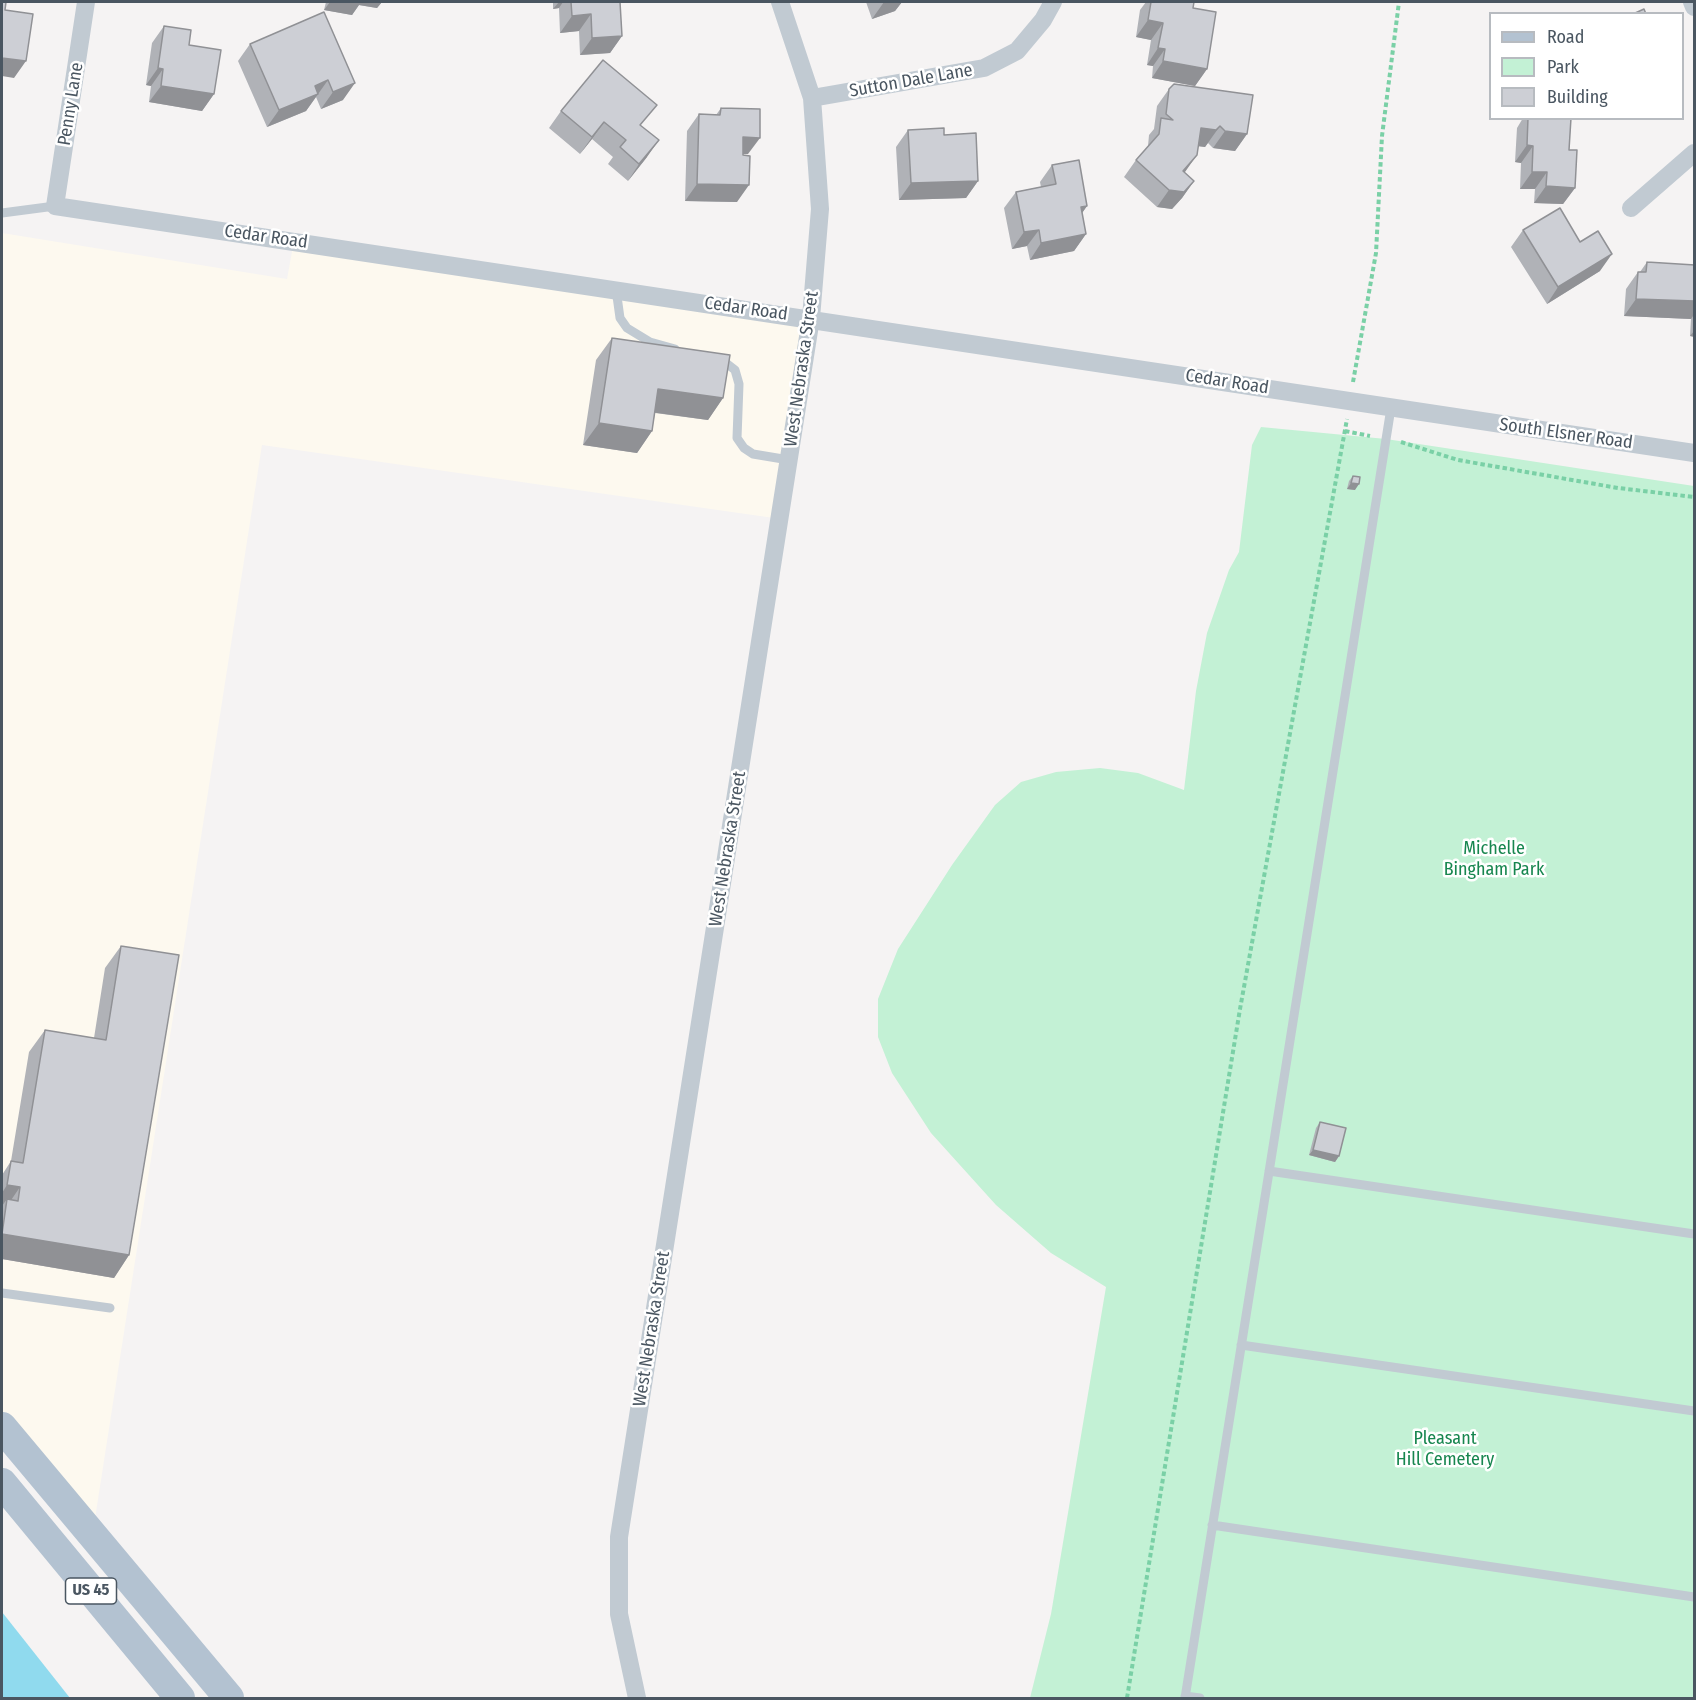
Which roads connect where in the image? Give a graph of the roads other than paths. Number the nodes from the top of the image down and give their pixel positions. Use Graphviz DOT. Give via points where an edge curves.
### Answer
graph roads {
  1 [pos="86,2"];
  2 [pos="780,2"];
  3 [pos="1053,2"];
  4 [pos="1692,2"];
  5 [pos="1695,7"];
  6 [pos="812,98"];
  7 [pos="1695,153"];
  8 [pos="55,206"];
  9 [pos="1631,208"];
  10 [pos="2,213"];
  11 [pos="616,289"];
  12 [pos="811,318"];
  13 [pos="682,351"];
  14 [pos="704,357"];
  15 [pos="1391,408"];
  16 [pos="1437,416"];
  17 [pos="1695,453"];
  18 [pos="789,460"];
  19 [pos="1269,1171"];
  20 [pos="1695,1234"];
  21 [pos="2,1293"];
  22 [pos="110,1308"];
  23 [pos="1241,1345"];
  24 [pos="1695,1411"];
  25 [pos="2,1427"];
  26 [pos="2,1483"];
  27 [pos="1212,1525"];
  28 [pos="1695,1597"];
  29 [pos="1185,1697"];
  30 [pos="180,1698"];
  31 [pos="229,1698"];
  32 [pos="637,1698"];
  33 [pos="1200,1698"];
  1 -- 8 [label="street, Penny Lane"];
  2 -- 6 [label="street, West Nebraska Street"];
  3 -- 6 [label="street, Sutton Dale Lane" via="1017,51 984,68"];
  4 -- 5 [label="street"];
  6 -- 12 [label="street, West Nebraska Street" via="820,209"];
  7 -- 9 [label="street"];
  8 -- 10 [label="lane"];
  8 -- 11 [label="street, Cedar Road"];
  11 -- 12 [label="street, Cedar Road"];
  11 -- 13 [label="lane" via="620,318 627,328 650,342"];
  12 -- 15 [label="street, Cedar Road"];
  12 -- 18 [label="street, West Nebraska Street"];
  14 -- 18 [label="lane" via="735,370 739,384 737,438 744,448 753,454"];
  15 -- 16 [label="street, Cedar Road"];
  15 -- 19 [label="lane"];
  16 -- 17 [label="street, South Elsner Road"];
  18 -- 32 [label="street, West Nebraska Street" via="620,1537 620,1614"];
  19 -- 20 [label="lane"];
  19 -- 23 [label="lane"];
  21 -- 22 [label="lane"];
  23 -- 24 [label="lane"];
  23 -- 27 [label="lane"];
  25 -- 31 [label="main road, US 45"];
  26 -- 30 [label="main road, US 45"];
  27 -- 28 [label="lane"];
  27 -- 29 [label="lane"];
  29 -- 33 [label="lane"];
}
